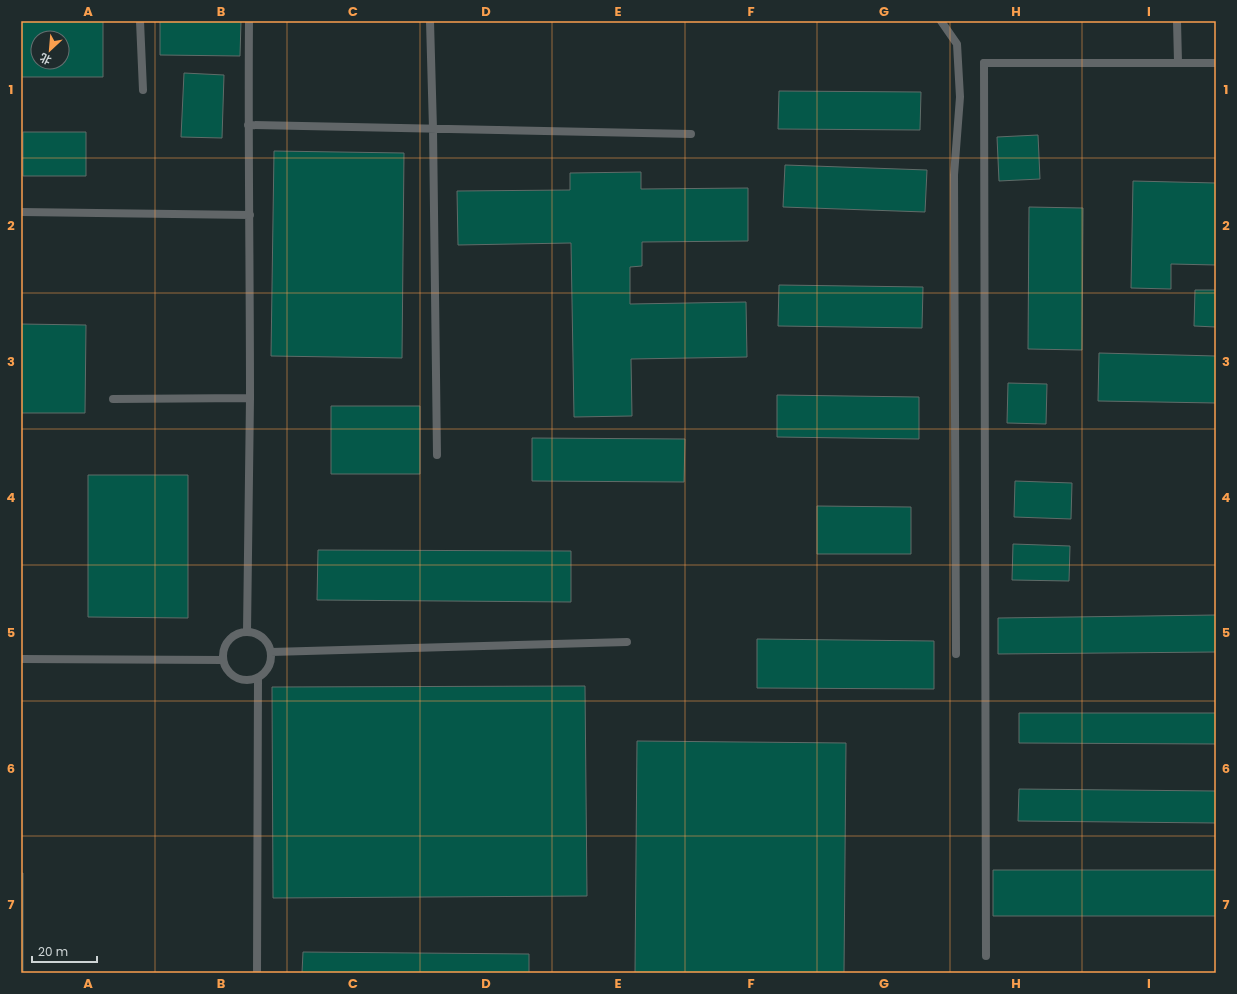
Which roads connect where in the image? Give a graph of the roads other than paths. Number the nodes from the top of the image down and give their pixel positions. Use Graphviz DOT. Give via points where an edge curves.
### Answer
graph roads {
  1 [pos="140,21"];
  2 [pos="249,21"];
  3 [pos="430,21"];
  4 [pos="941,21"];
  5 [pos="1178,21"];
  6 [pos="1178,62"];
  7 [pos="1216,63"];
  8 [pos="142,90"];
  9 [pos="248,125"];
  10 [pos="433,129"];
  11 [pos="691,134"];
  12 [pos="21,212"];
  13 [pos="250,215"];
  14 [pos="250,398"];
  15 [pos="113,399"];
  16 [pos="437,455"];
  17 [pos="247,632"];
  18 [pos="627,642"];
  19 [pos="271,652"];
  20 [pos="956,654"];
  21 [pos="21,659"];
  22 [pos="224,660"];
  23 [pos="258,678"];
  24 [pos="986,956"];
  25 [pos="257,973"];
  1 -- 8 [label="street"];
  2 -- 9 [label="street"];
  3 -- 10 [label="street"];
  4 -- 20 [label="street" via="957,44 960,97 954,175"];
  5 -- 6 [label="street"];
  6 -- 7 [label="street"];
  6 -- 24 [label="street" via="984,63"];
  9 -- 10 [label="street"];
  9 -- 13 [label="street"];
  10 -- 11 [label="street"];
  10 -- 16 [label="street"];
  12 -- 13 [label="street"];
  13 -- 14 [label="street"];
  14 -- 15 [label="street"];
  14 -- 17 [label="street"];
  17 -- 19 [label="street" via="263,637"];
  17 -- 22 [label="street" via="239,633 229,641 223,652"];
  18 -- 19 [label="street"];
  19 -- 23 [label="street" via="269,667"];
  21 -- 22 [label="street"];
  22 -- 23 [label="street" via="226,667 236,678"];
  23 -- 25 [label="street"];
}
